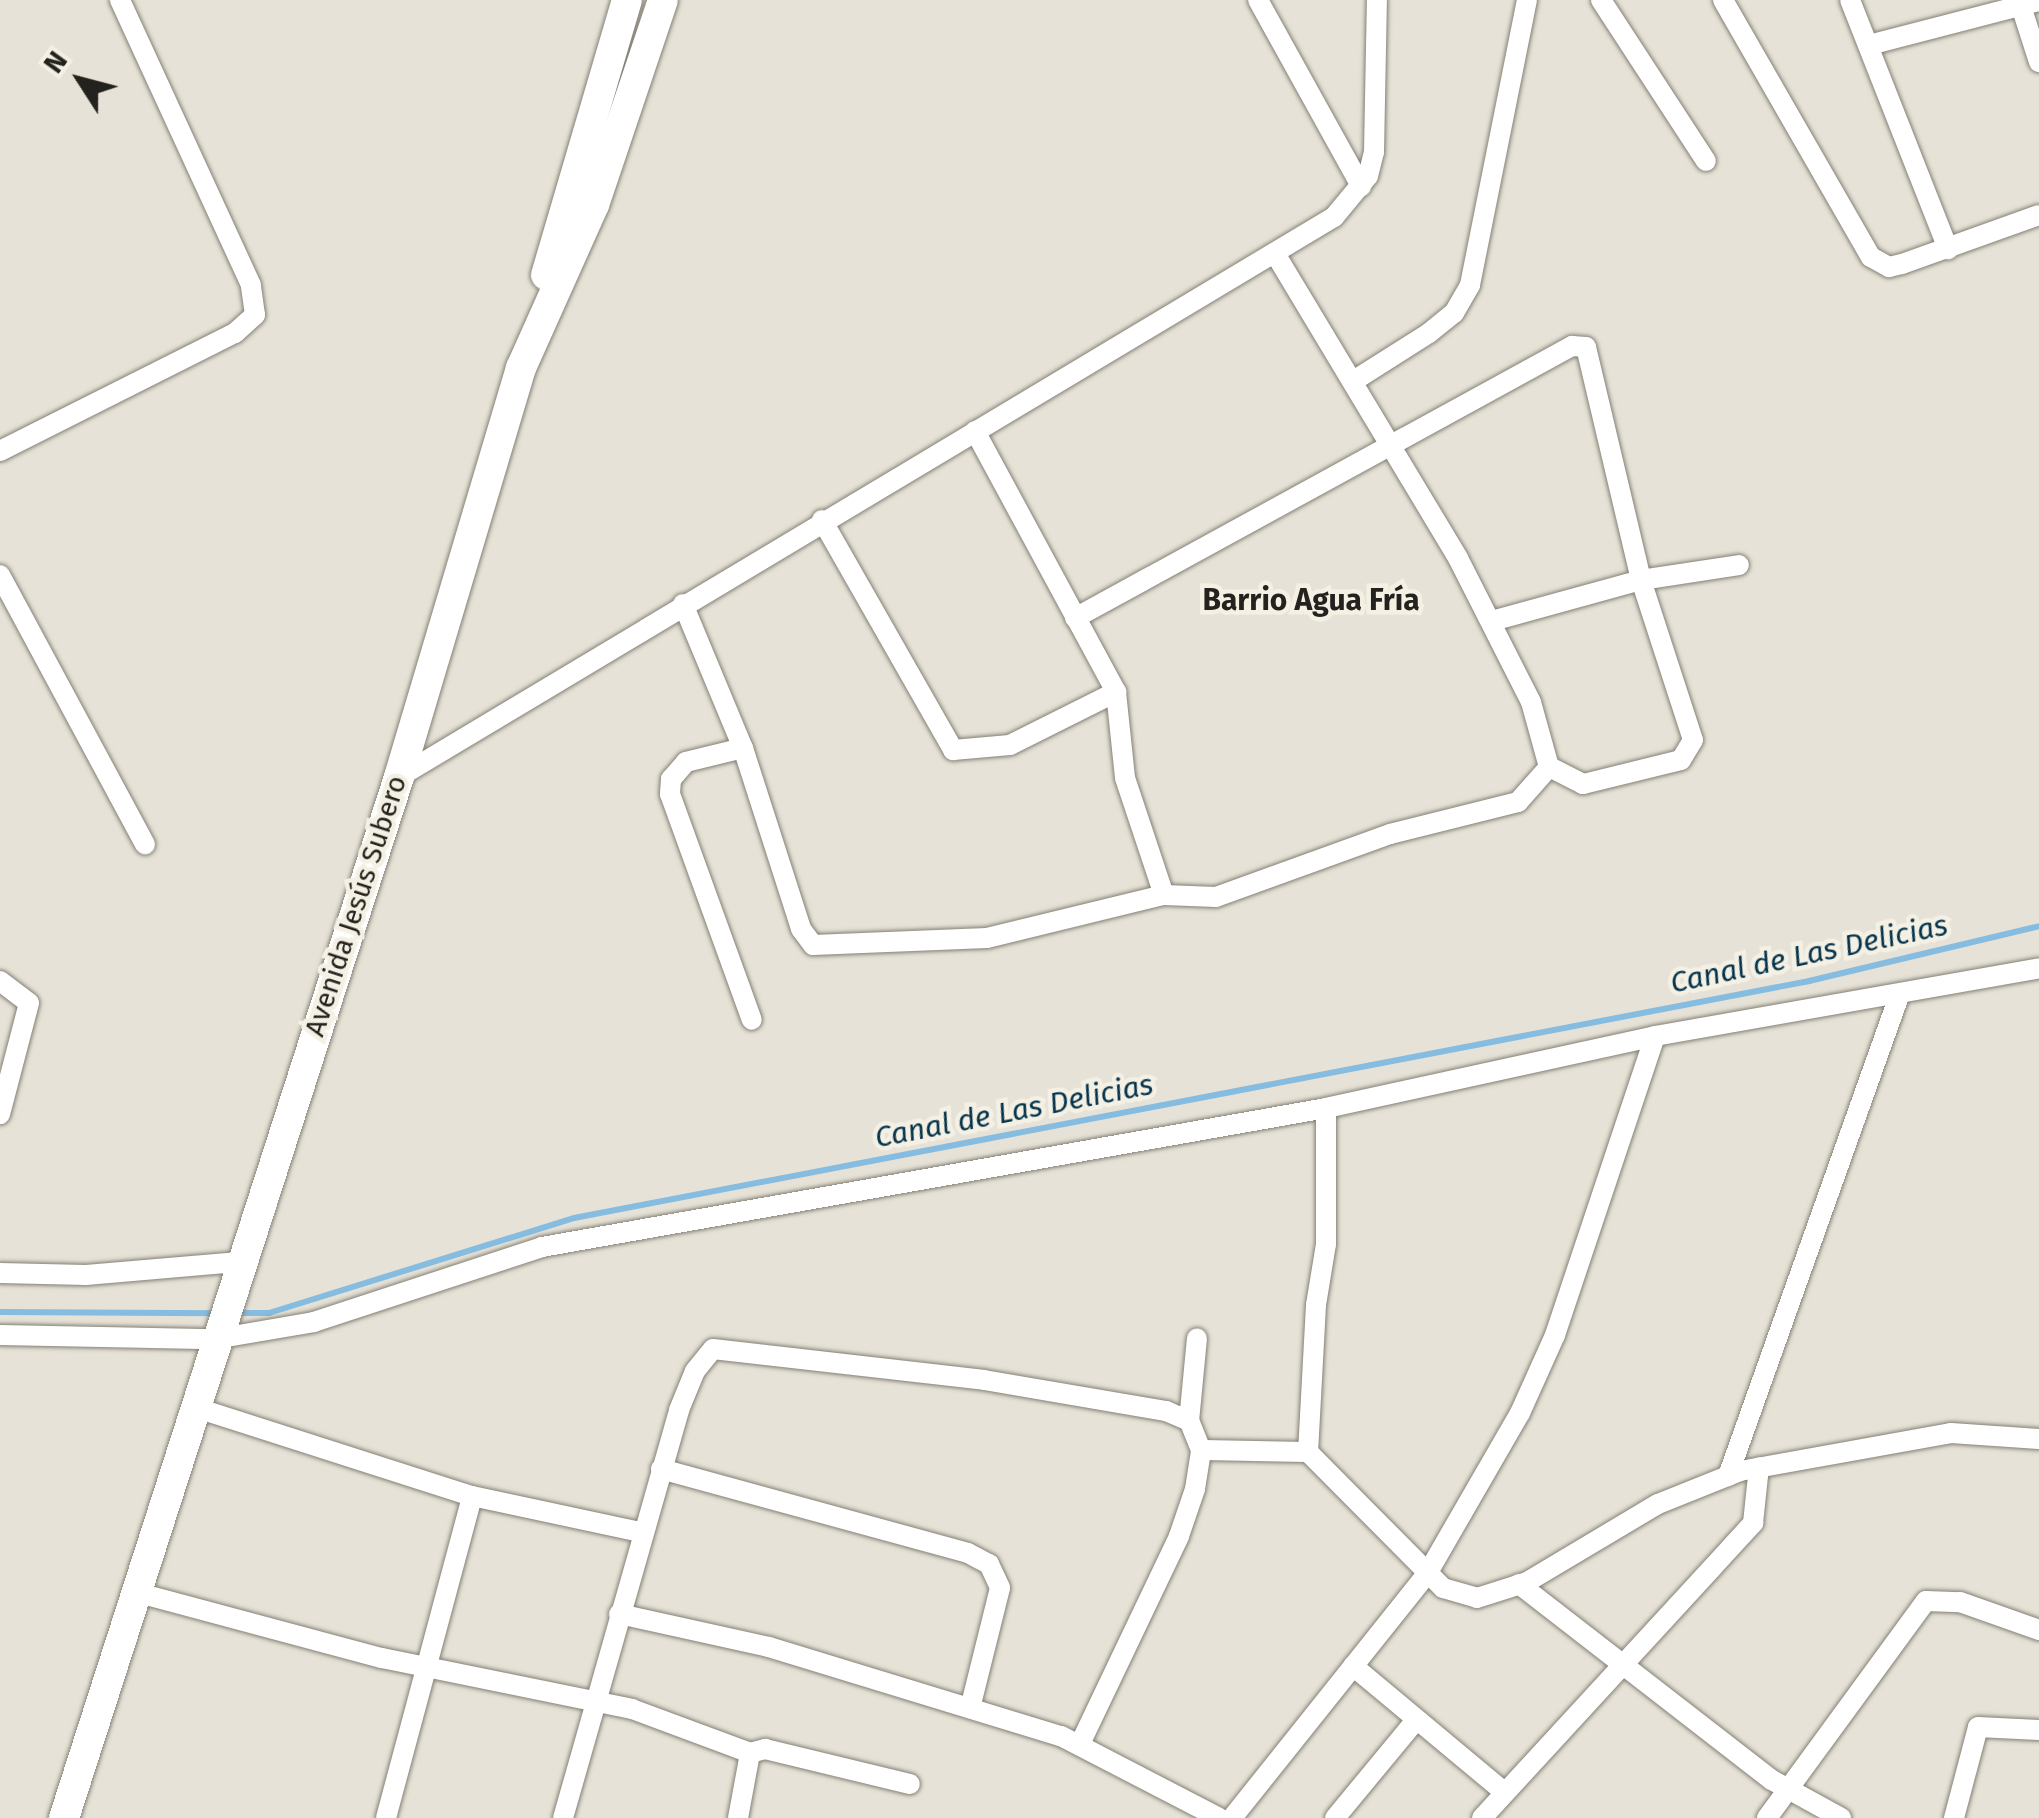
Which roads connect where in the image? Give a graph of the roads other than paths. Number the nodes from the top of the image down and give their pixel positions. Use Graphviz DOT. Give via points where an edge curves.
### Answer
graph roads {
  1 [pos="120,0"];
  2 [pos="627,0"];
  3 [pos="662,0"];
  4 [pos="1258,0"];
  5 [pos="1378,0"];
  6 [pos="1527,0"];
  7 [pos="1601,0"];
  8 [pos="1723,0"];
  9 [pos="1850,0"];
  10 [pos="2030,4"];
  11 [pos="1869,45"];
  12 [pos="2039,62"];
  13 [pos="1706,161"];
  14 [pos="1361,186"];
  15 [pos="2039,216"];
  16 [pos="1948,249"];
  17 [pos="1275,253"];
  18 [pos="521,368"];
  19 [pos="1355,380"];
  20 [pos="975,430"];
  21 [pos="1393,448"];
  22 [pos="0,451"];
  23 [pos="822,520"];
  24 [pos="1738,565"];
  25 [pos="0,575"];
  26 [pos="1640,580"];
  27 [pos="683,604"];
  28 [pos="1076,618"];
  29 [pos="1492,622"];
  30 [pos="1116,692"];
  31 [pos="743,748"];
  32 [pos="1548,767"];
  33 [pos="398,776"];
  34 [pos="145,844"];
  35 [pos="1164,895"];
  36 [pos="2039,968"];
  37 [pos="0,982"];
  38 [pos="1899,996"];
  39 [pos="752,1020"];
  40 [pos="1655,1036"];
  41 [pos="1326,1108"];
  42 [pos="0,1114"];
  43 [pos="0,1273"];
  44 [pos="236,1274"];
  45 [pos="217,1333"];
  46 [pos="0,1336"];
  47 [pos="1196,1338"];
  48 [pos="194,1407"];
  49 [pos="1189,1422"];
  50 [pos="2039,1438"];
  51 [pos="1201,1450"];
  52 [pos="1308,1452"];
  53 [pos="1759,1467"];
  54 [pos="660,1468"];
  55 [pos="1728,1476"];
  56 [pos="472,1496"];
  57 [pos="640,1532"];
  58 [pos="1428,1574"];
  59 [pos="1519,1584"];
  60 [pos="135,1592"];
  61 [pos="619,1614"];
  62 [pos="2039,1630"];
  63 [pos="426,1666"];
  64 [pos="1353,1666"];
  65 [pos="1620,1667"];
  66 [pos="596,1700"];
  67 [pos="970,1708"];
  68 [pos="1416,1720"];
  69 [pos="2039,1730"];
  70 [pos="1080,1744"];
  71 [pos="750,1753"];
  72 [pos="910,1784"];
  73 [pos="1788,1789"];
  74 [pos="1503,1791"];
  75 [pos="64,1818"];
  76 [pos="386,1818"];
  77 [pos="564,1818"];
  78 [pos="738,1818"];
  79 [pos="1219,1818"];
  80 [pos="1232,1818"];
  81 [pos="1334,1818"];
  82 [pos="1482,1818"];
  83 [pos="1766,1818"];
  84 [pos="1840,1818"];
  85 [pos="1954,1818"];
  1 -- 22 [label="street" via="250,285 255,315 235,333"];
  2 -- 18 [label="main road"];
  3 -- 18 [label="main road, Avenida Jesús Subero" via="594,205"];
  4 -- 14 [label="street"];
  5 -- 14 [label="street" via="1375,136"];
  6 -- 19 [label="street" via="1470,285 1454,312 1429,333"];
  7 -- 13 [label="street"];
  8 -- 16 [label="street" via="1871,257 1889,266"];
  9 -- 11 [label="street"];
  10 -- 11 [label="street"];
  10 -- 12 [label="street"];
  11 -- 16 [label="street"];
  14 -- 17 [label="street" via="1334,217"];
  15 -- 16 [label="street"];
  17 -- 19 [label="street"];
  17 -- 20 [label="street"];
  18 -- 33 [label="main road, Avenida Jesús Subero"];
  19 -- 21 [label="street"];
  20 -- 23 [label="street"];
  20 -- 28 [label="street"];
  21 -- 26 [label="street" via="1572,346 1586,347"];
  21 -- 28 [label="street"];
  21 -- 29 [label="street"];
  23 -- 27 [label="street"];
  23 -- 30 [label="street" via="953,750 1010,744"];
  24 -- 26 [label="street"];
  25 -- 34 [label="street"];
  26 -- 29 [label="street"];
  26 -- 32 [label="street" via="1694,740 1691,752 1583,784"];
  27 -- 31 [label="street"];
  27 -- 33 [label="street"];
  28 -- 30 [label="street"];
  29 -- 32 [label="street" via="1531,702"];
  30 -- 35 [label="street" via="1124,778"];
  31 -- 35 [label="street" via="801,929 813,945 987,938"];
  31 -- 39 [label="street" via="686,762 670,794"];
  32 -- 35 [label="street" via="1518,802 1358,844 1216,896"];
  33 -- 44 [label="main road, Avenida Jesús Subero"];
  36 -- 38 [label="street"];
  37 -- 42 [label="street" via="29,1002"];
  38 -- 40 [label="street"];
  38 -- 55 [label="street"];
  40 -- 41 [label="street"];
  40 -- 58 [label="street" via="1554,1335 1520,1414"];
  41 -- 45 [label="street" via="542,1247 314,1322"];
  41 -- 52 [label="street" via="1326,1244"];
  43 -- 44 [label="street"];
  44 -- 45 [label="main road, Avenida Jesús Subero"];
  45 -- 46 [label="street"];
  45 -- 48 [label="main road, Avenida Jesús Subero"];
  47 -- 49 [label="street"];
  48 -- 56 [label="street"];
  48 -- 60 [label="main road, Avenida Jesús Subero"];
  49 -- 51 [label="street"];
  49 -- 54 [label="street" via="1166,1410 1004,1384 723,1348 713,1349 695,1371"];
  50 -- 53 [label="street" via="1952,1433"];
  51 -- 52 [label="street"];
  51 -- 70 [label="street" via="1179,1536"];
  52 -- 58 [label="street"];
  53 -- 55 [label="street"];
  53 -- 65 [label="street" via="1753,1523"];
  54 -- 57 [label="street"];
  54 -- 67 [label="street" via="989,1564 1000,1588"];
  55 -- 59 [label="street" via="1658,1504"];
  56 -- 57 [label="street"];
  56 -- 63 [label="street"];
  57 -- 61 [label="street"];
  58 -- 59 [label="street" via="1443,1588 1477,1598"];
  58 -- 64 [label="street"];
  59 -- 65 [label="street"];
  60 -- 63 [label="street"];
  60 -- 75 [label="main road, Avenida Jesús Subero"];
  61 -- 66 [label="street"];
  61 -- 67 [label="street" via="769,1646"];
  62 -- 73 [label="street" via="1960,1602 1926,1602"];
  63 -- 66 [label="street"];
  63 -- 76 [label="street"];
  64 -- 68 [label="street"];
  64 -- 80 [label="street"];
  65 -- 73 [label="street"];
  65 -- 74 [label="street"];
  66 -- 71 [label="street" via="734,1742"];
  66 -- 77 [label="street"];
  67 -- 70 [label="street"];
  68 -- 74 [label="street"];
  68 -- 81 [label="street"];
  69 -- 85 [label="street" via="1978,1727"];
  70 -- 79 [label="street"];
  71 -- 72 [label="street" via="765,1749"];
  71 -- 78 [label="street"];
  73 -- 83 [label="street"];
  73 -- 84 [label="street"];
  74 -- 82 [label="street"];
}
